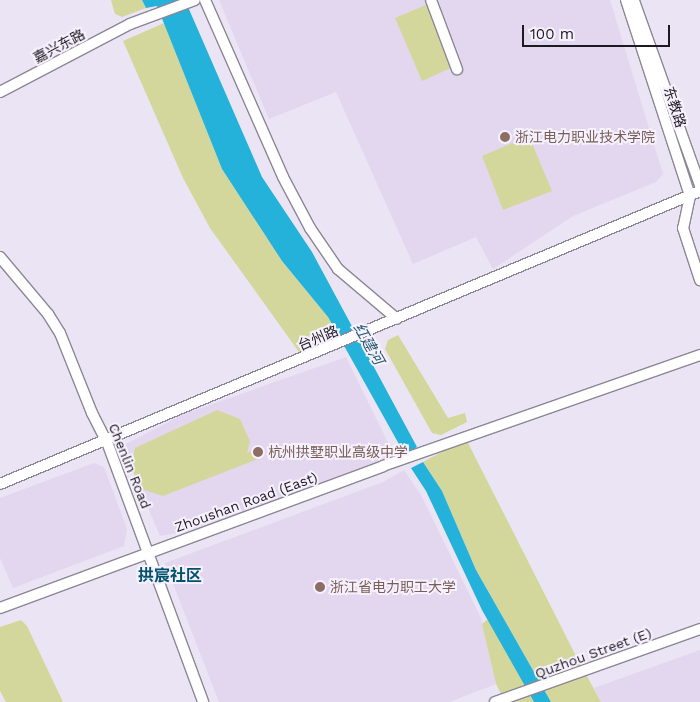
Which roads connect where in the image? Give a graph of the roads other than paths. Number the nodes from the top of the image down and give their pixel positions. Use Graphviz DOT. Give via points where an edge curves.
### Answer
graph roads {
  1 [pos="195,0"];
  2 [pos="205,0"];
  3 [pos="431,0"];
  4 [pos="626,0"];
  5 [pos="634,0"];
  6 [pos="457,69"];
  7 [pos="0,92"];
  8 [pos="700,186"];
  9 [pos="700,191"];
  10 [pos="690,196"];
  11 [pos="0,257"];
  12 [pos="700,280"];
  13 [pos="397,319"];
  14 [pos="700,355"];
  15 [pos="107,442"];
  16 [pos="0,484"];
  17 [pos="149,552"];
  18 [pos="0,608"];
  19 [pos="700,629"];
  20 [pos="203,702"];
  21 [pos="495,702"];
  1 -- 7 [label="street, 嘉兴东路" via="130,24"];
  2 -- 13 [label="street" via="283,176 310,228 338,269"];
  3 -- 6 [label="street"];
  4 -- 10 [label="street, 东教路"];
  5 -- 8 [label="street, 东教路"];
  9 -- 10 [label="street, 台州路"];
  10 -- 12 [label="street" via="683,228"];
  10 -- 13 [label="street, 台州路"];
  11 -- 15 [label="street, Chenlin Road" via="60,333"];
  13 -- 15 [label="street, 台州路"];
  14 -- 17 [label="street, Zhoushan Road (East)"];
  15 -- 16 [label="street, 台州路"];
  15 -- 17 [label="street, Chenlin Road"];
  17 -- 18 [label="street, Zhoushan Road (East)"];
  17 -- 20 [label="street, Chenlin Road"];
  19 -- 21 [label="street, Quzhou Street (E)"];
}
